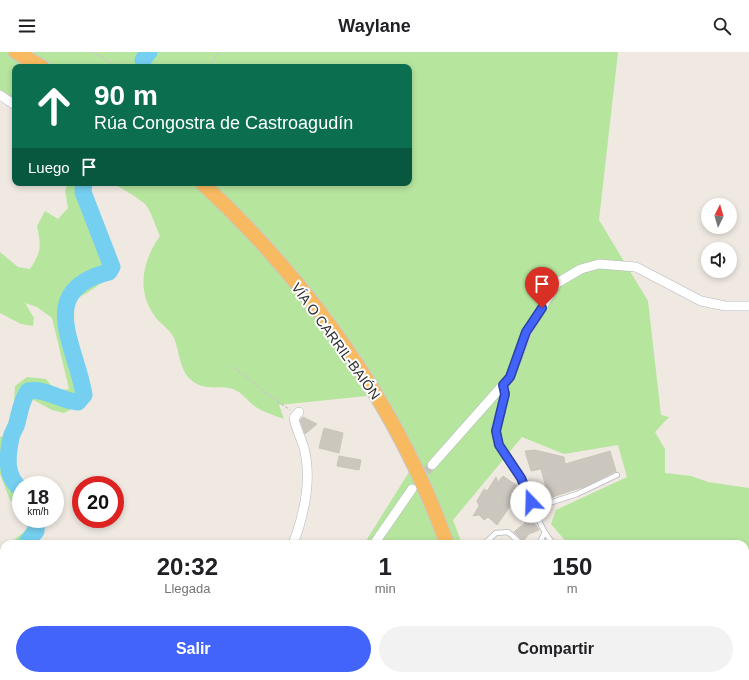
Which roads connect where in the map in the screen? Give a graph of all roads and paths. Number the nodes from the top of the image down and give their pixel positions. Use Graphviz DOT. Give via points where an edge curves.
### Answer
graph roads {
  1 [pos="16,52"];
  2 [pos="92,52"];
  3 [pos="220,52"];
  4 [pos="37,64"];
  5 [pos="114,64"];
  6 [pos="210,64"];
  7 [pos="0,94"];
  8 [pos="12,103"];
  9 [pos="205,186"];
  10 [pos="749,306"];
  11 [pos="234,367"];
  12 [pos="503,385"];
  13 [pos="296,415"];
  14 [pos="432,465"];
  15 [pos="618,475"];
  16 [pos="412,489"];
  17 [pos="534,508"];
  18 [pos="544,534"];
  19 [pos="294,540"];
  20 [pos="377,540"];
  21 [pos="446,540"];
  22 [pos="488,540"];
  23 [pos="516,540"];
  24 [pos="541,540"];
  25 [pos="550,540"];
  1 -- 4 [label="highway"];
  2 -- 5 [label="path"];
  3 -- 6 [label="path"];
  7 -- 8 [label="street"];
  9 -- 21 [label="highway, VÍA O CARRIL-BAIÓN" via="265,248 308,298 366,378 414,464"];
  10 -- 12 [label="street" via="725,306 701,301 636,267 599,264 581,268 557,283 526,332 510,377"];
  11 -- 13 [label="path"];
  12 -- 14 [label="street"];
  12 -- 17 [label="lane" via="505,394 496,431 499,445 524,484"];
  13 -- 19 [label="street" via="304,448 306,487"];
  15 -- 17 [label="lane" via="577,494"];
  16 -- 20 [label="street"];
  17 -- 18 [label="lane"];
  18 -- 24 [label="lane"];
  18 -- 25 [label="lane"];
  22 -- 23 [label="lane" via="496,533 508,532"];
}
